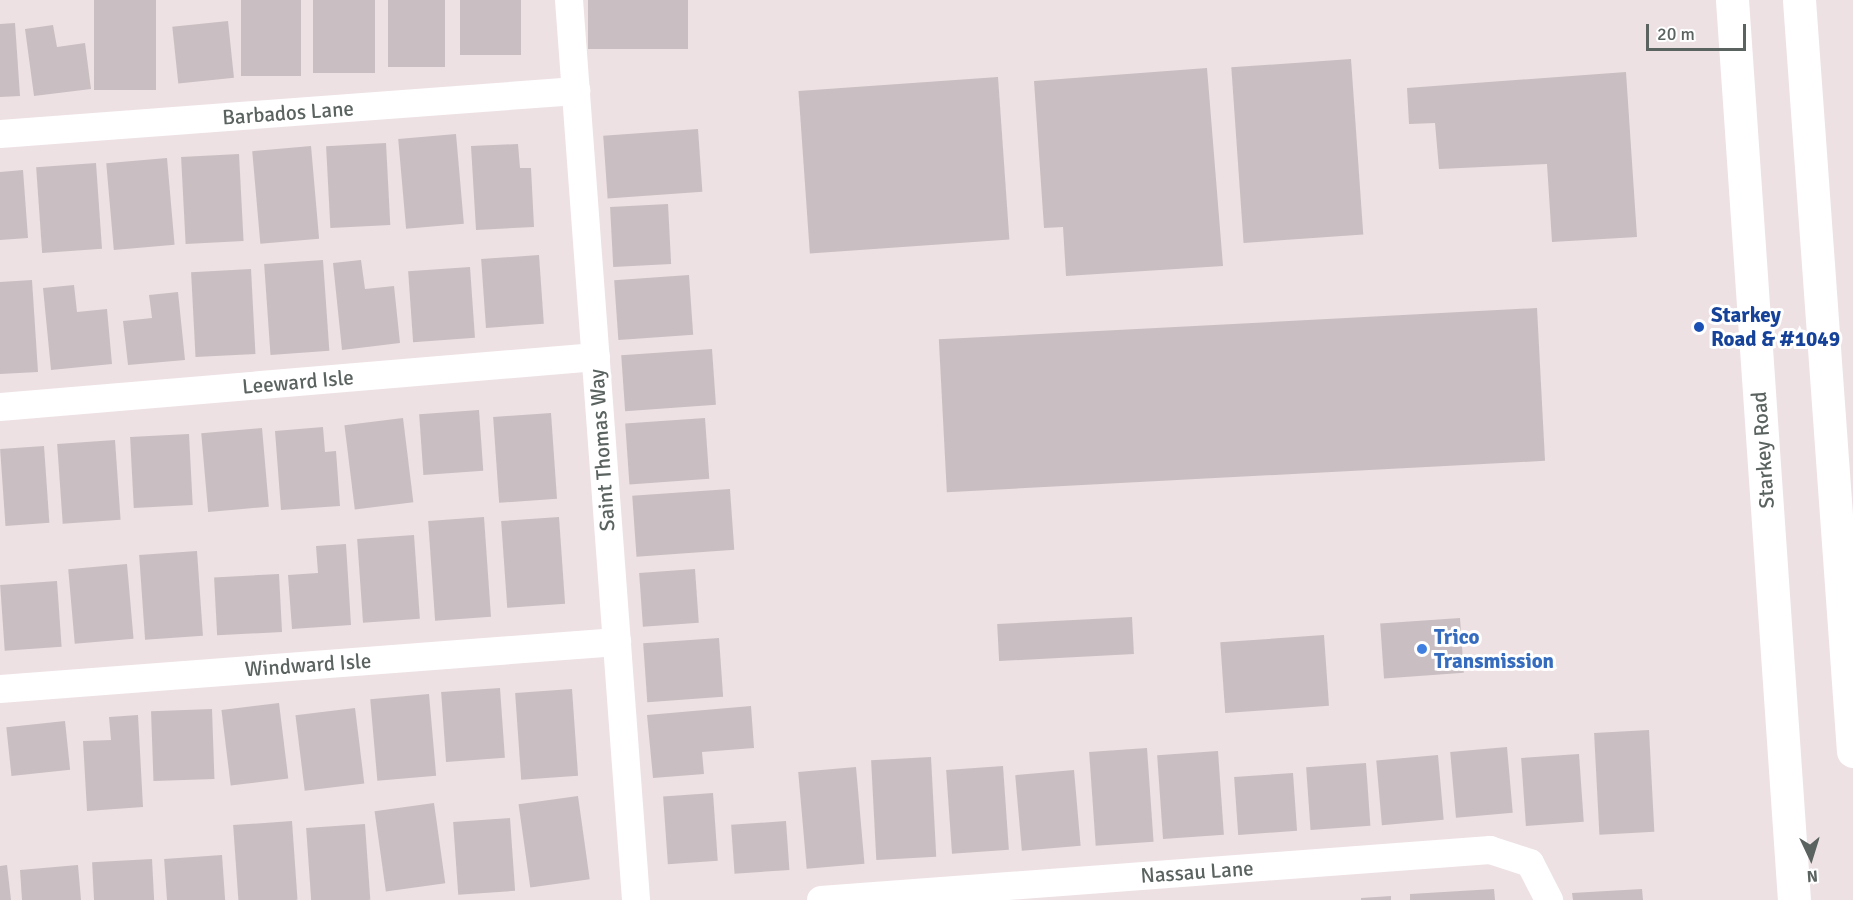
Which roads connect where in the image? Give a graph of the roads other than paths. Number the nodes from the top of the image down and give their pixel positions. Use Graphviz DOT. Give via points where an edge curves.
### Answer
graph roads {
  1 [pos="569,0"];
  2 [pos="1732,0"];
  3 [pos="1799,0"];
  4 [pos="576,92"];
  5 [pos="0,134"];
  6 [pos="596,357"];
  7 [pos="0,407"];
  8 [pos="616,642"];
  9 [pos="0,689"];
  10 [pos="1853,751"];
  11 [pos="636,900"];
  12 [pos="821,900"];
  13 [pos="1548,900"];
  14 [pos="1794,900"];
  1 -- 4 [label="street, Saint Thomas Way"];
  2 -- 14 [label="main road, Starkey Road"];
  3 -- 10 [label="main road"];
  4 -- 5 [label="street, Barbados Lane"];
  4 -- 6 [label="street, Saint Thomas Way"];
  6 -- 7 [label="street, Leeward Isle"];
  6 -- 8 [label="street, Saint Thomas Way"];
  8 -- 9 [label="street, Windward Isle"];
  8 -- 11 [label="street, Saint Thomas Way"];
  12 -- 13 [label="street, Nassau Lane" via="1490,850 1530,862"];
}
